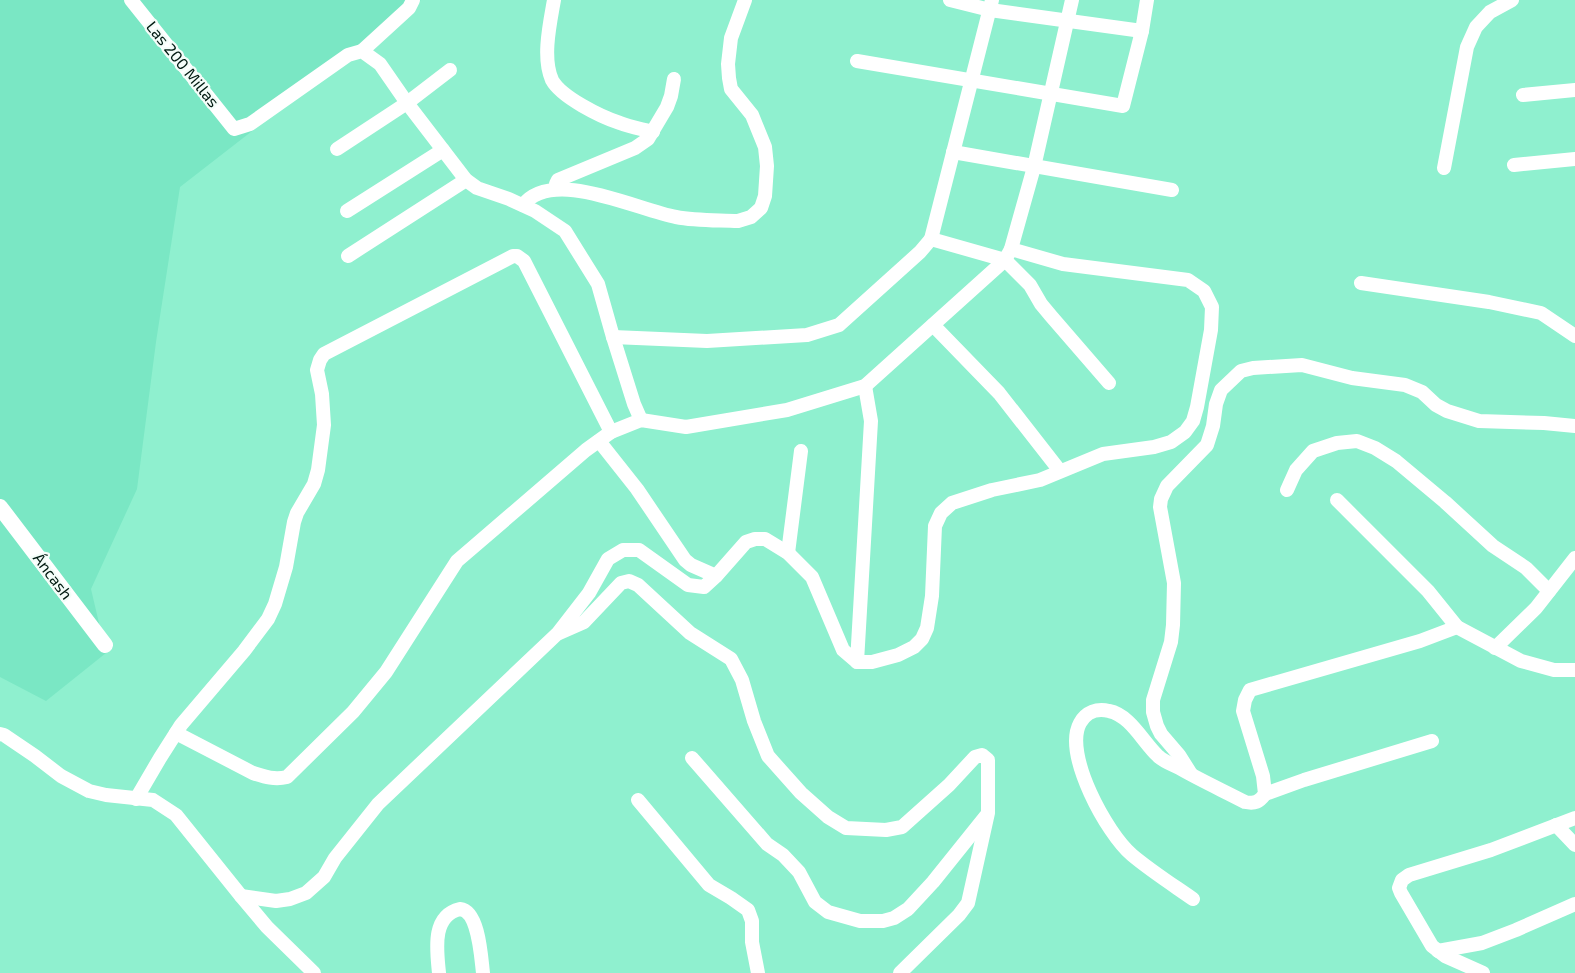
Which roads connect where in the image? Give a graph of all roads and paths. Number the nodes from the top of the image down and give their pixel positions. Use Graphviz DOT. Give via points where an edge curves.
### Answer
graph roads {
  1 [pos="131,0"];
  2 [pos="414,0"];
  3 [pos="554,0"];
  4 [pos="745,0"];
  5 [pos="950,0"];
  6 [pos="1072,0"];
  7 [pos="1147,0"];
  8 [pos="1512,0"];
  9 [pos="991,5"];
  10 [pos="1068,21"];
  11 [pos="1142,31"];
  12 [pos="362,50"];
  13 [pos="857,61"];
  14 [pos="450,70"];
  15 [pos="674,79"];
  16 [pos="971,80"];
  17 [pos="1575,90"];
  18 [pos="1051,94"];
  19 [pos="1523,95"];
  20 [pos="407,103"];
  21 [pos="653,132"];
  22 [pos="338,149"];
  23 [pos="443,150"];
  24 [pos="953,152"];
  25 [pos="1575,159"];
  26 [pos="1514,165"];
  27 [pos="1034,167"];
  28 [pos="1444,168"];
  29 [pos="466,180"];
  30 [pos="557,189"];
  31 [pos="1172,190"];
  32 [pos="522,205"];
  33 [pos="347,211"];
  34 [pos="931,240"];
  35 [pos="1008,255"];
  36 [pos="348,256"];
  37 [pos="1361,283"];
  38 [pos="933,325"];
  39 [pos="1575,336"];
  40 [pos="613,337"];
  41 [pos="1110,383"];
  42 [pos="865,386"];
  43 [pos="642,420"];
  44 [pos="1575,426"];
  45 [pos="611,432"];
  46 [pos="599,441"];
  47 [pos="801,451"];
  48 [pos="1060,471"];
  49 [pos="1287,490"];
  50 [pos="1337,500"];
  51 [pos="0,507"];
  52 [pos="788,553"];
  53 [pos="1575,558"];
  54 [pos="716,576"];
  55 [pos="1550,591"];
  56 [pos="1457,627"];
  57 [pos="558,633"];
  58 [pos="105,645"];
  59 [pos="1495,648"];
  60 [pos="857,662"];
  61 [pos="1575,670"];
  62 [pos="176,733"];
  63 [pos="0,734"];
  64 [pos="1432,740"];
  65 [pos="692,758"];
  66 [pos="1191,774"];
  67 [pos="1265,794"];
  68 [pos="136,799"];
  69 [pos="638,800"];
  70 [pos="988,813"];
  71 [pos="1575,818"];
  72 [pos="1556,825"];
  73 [pos="1575,845"];
  74 [pos="241,896"];
  75 [pos="1193,899"];
  76 [pos="1575,904"];
  77 [pos="1438,951"];
  78 [pos="314,973"];
  79 [pos="439,973"];
  80 [pos="483,973"];
  81 [pos="758,973"];
  82 [pos="900,973"];
  83 [pos="1483,973"];
  1 -- 12 [label="street, Las 200 Millas" via="234,129 250,124 348,55"];
  2 -- 12 [label="street"];
  3 -- 21 [label="street" via="547,44 552,79 560,91 620,124"];
  4 -- 30 [label="street" via="731,38 728,64 731,89 752,115 765,147 765,196 757,213 738,221 692,219"];
  5 -- 9 [label="street"];
  6 -- 10 [label="street"];
  7 -- 11 [label="street"];
  8 -- 28 [label="street" via="1490,12 1476,27 1467,47"];
  9 -- 10 [label="street"];
  9 -- 16 [label="street"];
  10 -- 11 [label="street"];
  10 -- 18 [label="street"];
  11 -- 18 [label="street" via="1123,106"];
  12 -- 20 [label="street" via="380,64"];
  13 -- 16 [label="street"];
  14 -- 20 [label="street"];
  15 -- 21 [label="street" via="672,96"];
  16 -- 18 [label="street"];
  16 -- 24 [label="street"];
  17 -- 19 [label="street"];
  18 -- 27 [label="street"];
  20 -- 22 [label="street"];
  20 -- 23 [label="street"];
  21 -- 30 [label="street" via="635,148 558,180"];
  23 -- 29 [label="street"];
  23 -- 33 [label="street"];
  24 -- 27 [label="street"];
  24 -- 34 [label="street"];
  25 -- 26 [label="street"];
  27 -- 31 [label="street"];
  27 -- 35 [label="street"];
  29 -- 32 [label="street" via="477,188"];
  29 -- 36 [label="street"];
  30 -- 32 [label="street" via="535,194"];
  32 -- 40 [label="street" via="565,231 598,284"];
  34 -- 35 [label="street"];
  34 -- 40 [label="street" via="839,325 807,335 707,341"];
  35 -- 38 [label="street"];
  35 -- 41 [label="street" via="1041,304"];
  35 -- 48 [label="street" via="1188,280 1204,291 1212,307 1197,407 1185,432 1171,442 1103,454"];
  37 -- 39 [label="street" via="1541,313"];
  38 -- 42 [label="street"];
  38 -- 48 [label="street" via="998,393"];
  40 -- 43 [label="street"];
  42 -- 43 [label="street" via="787,410 686,427"];
  42 -- 60 [label="street" via="871,421"];
  43 -- 45 [label="street"];
  44 -- 66 [label="street" via="1468,418 1447,411 1422,392 1405,385 1352,378 1302,365 1253,368 1235,376 1221,390 1207,445 1167,486 1160,507 1174,583 1173,625 1153,700 1153,712 1161,734 1180,755"];
  45 -- 46 [label="street"];
  45 -- 62 [label="street" via="524,261 517,256 324,354 317,370 324,425 318,470 294,522 275,604 268,620"];
  46 -- 54 [label="street" via="637,489 685,560"];
  46 -- 62 [label="street" via="457,561 386,672 353,712 287,777 267,778 253,773"];
  47 -- 52 [label="street"];
  48 -- 60 [label="street" via="1040,480 992,490 946,508 935,526 932,596 922,639 898,655 872,662"];
  49 -- 55 [label="street" via="1296,470 1313,451 1357,441 1396,461"];
  50 -- 56 [label="street" via="1428,591"];
  51 -- 58 [label="street, Áncash"];
  52 -- 54 [label="street" via="765,539 755,539 746,542"];
  52 -- 60 [label="street" via="812,577 842,650"];
  53 -- 55 [label="street"];
  54 -- 57 [label="street" via="704,587 688,585 639,550 623,550 608,559 589,593"];
  55 -- 59 [label="street"];
  56 -- 59 [label="street"];
  56 -- 67 [label="street" via="1420,641 1250,690 1243,712"];
  57 -- 70 [label="street" via="584,622 621,583 629,581 690,633 731,659 742,680 768,756 801,794 828,817 846,828 886,830 902,827 949,786 974,757 982,755 988,760"];
  57 -- 74 [label="street" via="378,804 324,877 306,893 276,901"];
  59 -- 61 [label="street" via="1554,670"];
  62 -- 68 [label="street"];
  63 -- 68 [label="street" via="89,791"];
  64 -- 67 [label="street"];
  65 -- 70 [label="street" via="767,844 799,872 815,902 828,912 860,921 883,921 908,909"];
  66 -- 67 [label="street" via="1245,802 1259,802"];
  66 -- 75 [label="street" via="1160,757 1122,716 1111,711 1091,712 1076,731 1076,751 1104,821 1130,854"];
  68 -- 74 [label="street" via="152,800 176,815"];
  69 -- 81 [label="street" via="709,886 748,910"];
  70 -- 82 [label="street" via="968,903"];
  71 -- 72 [label="street"];
  72 -- 73 [label="street"];
  72 -- 77 [label="street" via="1402,880 1401,893 1428,940"];
  74 -- 78 [label="street"];
  76 -- 77 [label="street" via="1482,943"];
  77 -- 83 [label="street"];
  79 -- 80 [label="street" via="436,944 440,925 448,914 460,908 472,917 479,938"];
}
